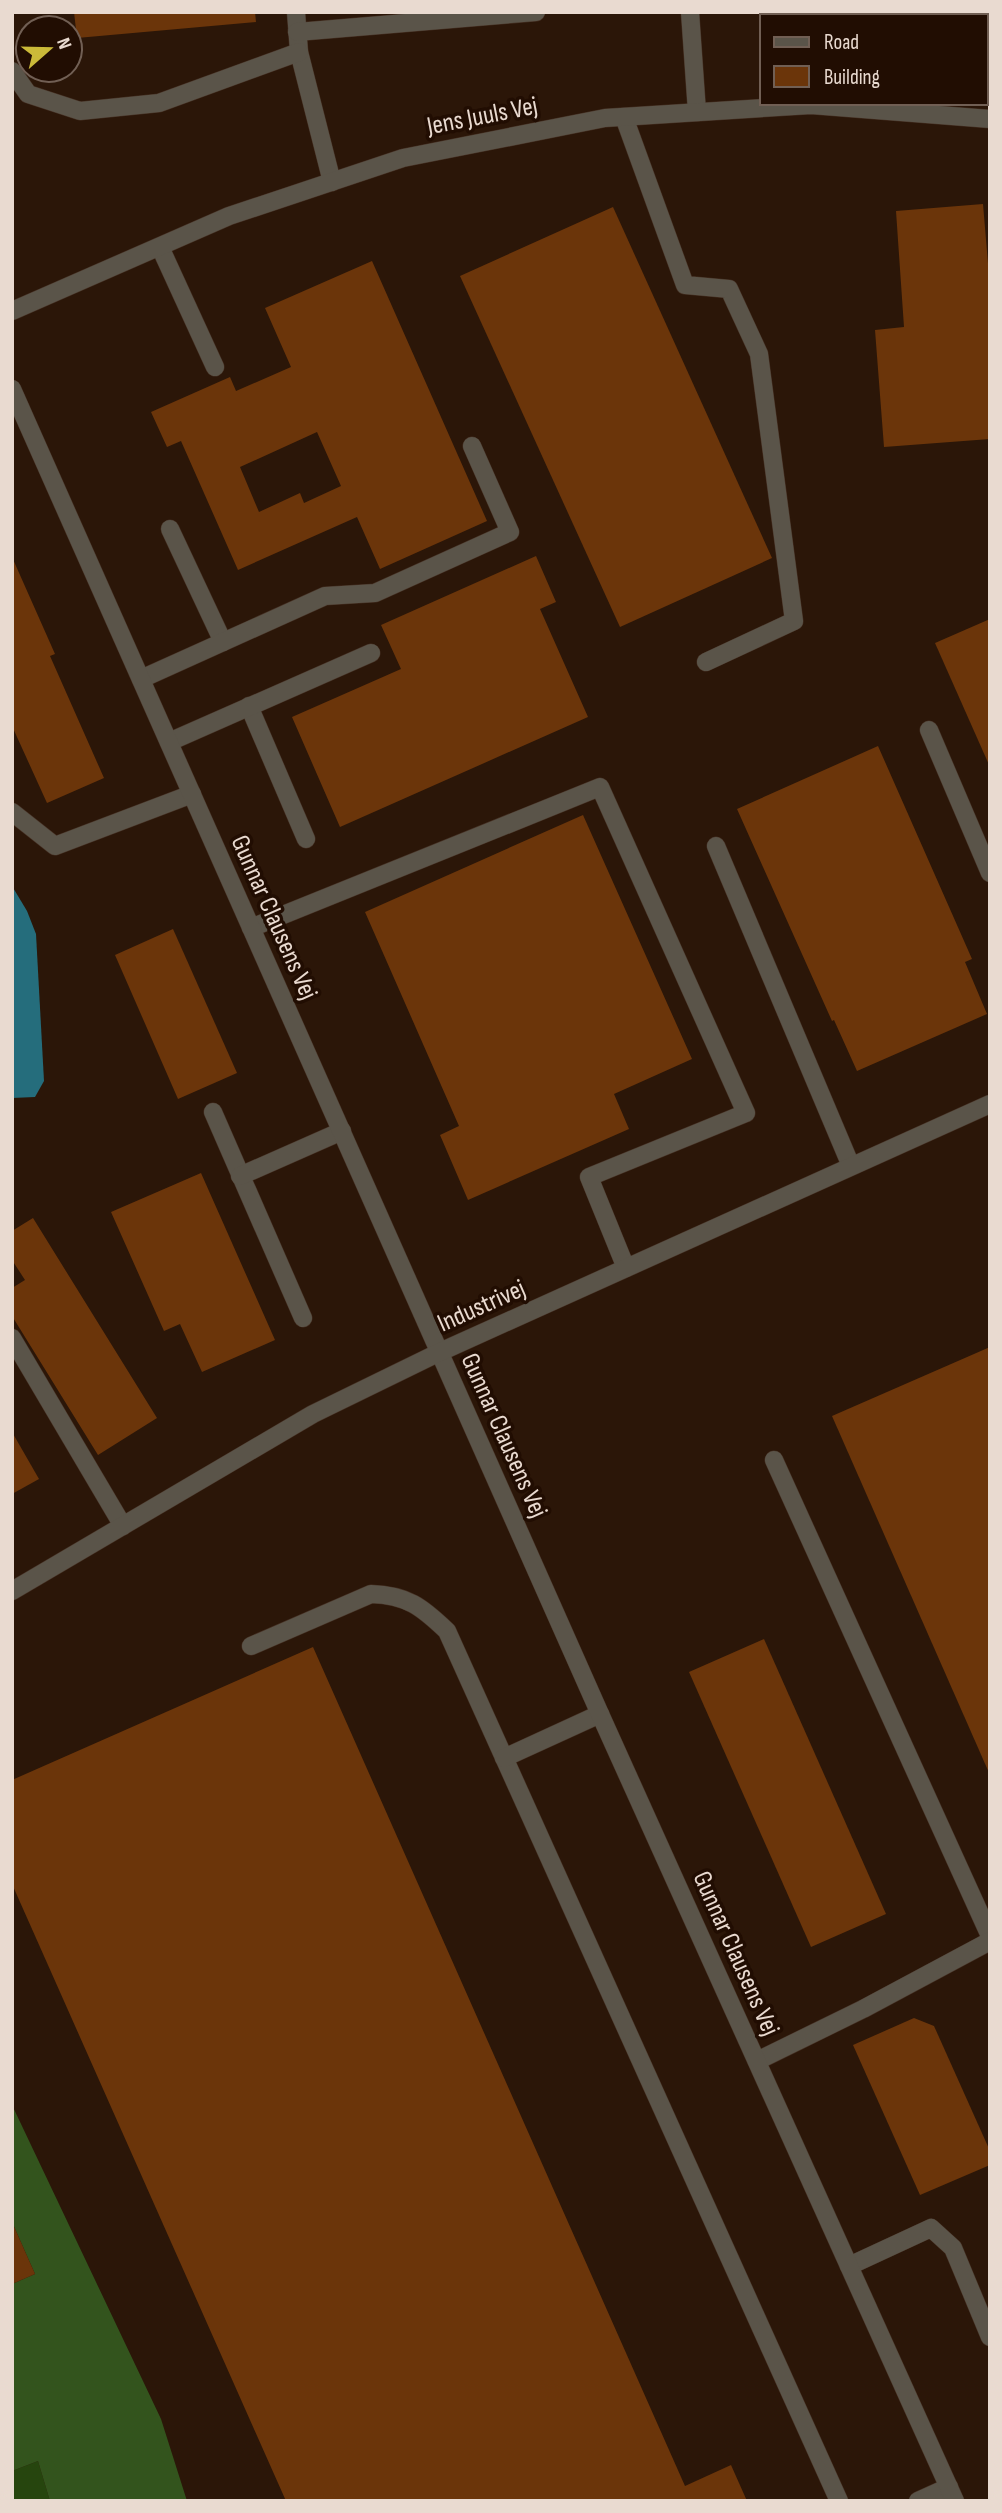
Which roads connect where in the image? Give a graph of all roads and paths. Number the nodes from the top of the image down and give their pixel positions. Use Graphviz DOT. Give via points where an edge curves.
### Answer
graph roads {
  1 [pos="296,12"];
  2 [pos="536,12"];
  3 [pos="690,12"];
  4 [pos="297,32"];
  5 [pos="299,52"];
  6 [pos="12,71"];
  7 [pos="697,112"];
  8 [pos="624,117"];
  9 [pos="990,119"];
  10 [pos="332,182"];
  11 [pos="160,247"];
  12 [pos="12,311"];
  13 [pos="215,367"];
  14 [pos="12,389"];
  15 [pos="472,446"];
  16 [pos="170,529"];
  17 [pos="223,642"];
  18 [pos="371,653"];
  19 [pos="706,662"];
  20 [pos="141,679"];
  21 [pos="249,706"];
  22 [pos="929,730"];
  23 [pos="169,742"];
  24 [pos="192,794"];
  25 [pos="12,812"];
  26 [pos="306,839"];
  27 [pos="716,846"];
  28 [pos="990,873"];
  29 [pos="251,928"];
  30 [pos="990,1104"];
  31 [pos="213,1112"];
  32 [pos="342,1130"];
  33 [pos="851,1167"];
  34 [pos="240,1176"];
  35 [pos="626,1268"];
  36 [pos="303,1318"];
  37 [pos="12,1338"];
  38 [pos="440,1352"];
  39 [pos="774,1460"];
  40 [pos="123,1526"];
  41 [pos="12,1591"];
  42 [pos="251,1646"];
  43 [pos="600,1714"];
  44 [pos="504,1758"];
  45 [pos="990,1936"];
  46 [pos="990,1941"];
  47 [pos="757,2061"];
  48 [pos="849,2266"];
  49 [pos="990,2337"];
  50 [pos="952,2494"];
  51 [pos="839,2501"];
  52 [pos="918,2501"];
  1 -- 4 [label="street"];
  2 -- 4 [label="street"];
  3 -- 7 [label="street"];
  4 -- 5 [label="street"];
  5 -- 6 [label="street" via="159,103 80,111 28,94"];
  5 -- 10 [label="street"];
  7 -- 8 [label="street, Jens Juuls Vej"];
  7 -- 9 [label="street, Jens Juuls Vej" via="811,105"];
  8 -- 10 [label="street, Jens Juuls Vej" via="403,158"];
  8 -- 19 [label="street" via="685,285 729,289 759,354 794,621"];
  10 -- 11 [label="street, Jens Juuls Vej" via="229,216"];
  11 -- 12 [label="street, Jens Juuls Vej"];
  11 -- 13 [label="street"];
  14 -- 20 [label="street, Gunnar Clausens Vej"];
  15 -- 17 [label="street" via="510,532 375,593 325,596"];
  16 -- 17 [label="street"];
  17 -- 20 [label="street"];
  18 -- 21 [label="street"];
  20 -- 23 [label="street, Gunnar Clausens Vej"];
  21 -- 23 [label="street"];
  21 -- 26 [label="street"];
  22 -- 28 [label="street"];
  23 -- 24 [label="street, Gunnar Clausens Vej"];
  24 -- 25 [label="street" via="55,846"];
  24 -- 29 [label="street, Gunnar Clausens Vej"];
  27 -- 33 [label="street"];
  29 -- 32 [label="street, Gunnar Clausens Vej"];
  29 -- 35 [label="street" via="600,787 746,1113 589,1177"];
  30 -- 33 [label="street, Industrivej"];
  31 -- 34 [label="street"];
  32 -- 34 [label="street"];
  32 -- 38 [label="street, Gunnar Clausens Vej"];
  33 -- 35 [label="street, Industrivej"];
  34 -- 36 [label="street"];
  35 -- 38 [label="street, Industrivej"];
  37 -- 40 [label="street"];
  38 -- 40 [label="street, Industrivej" via="313,1414"];
  38 -- 43 [label="street, Gunnar Clausens Vej"];
  39 -- 45 [label="street"];
  40 -- 41 [label="street, Industrivej"];
  42 -- 44 [label="street" via="371,1594 393,1594 422,1607 447,1631"];
  43 -- 44 [label="street"];
  43 -- 47 [label="street, Gunnar Clausens Vej"];
  44 -- 51 [label="street"];
  46 -- 47 [label="street"];
  47 -- 48 [label="street, Gunnar Clausens Vej"];
  48 -- 49 [label="street" via="931,2228 953,2248"];
  48 -- 50 [label="street, Gunnar Clausens Vej"];
  50 -- 52 [label="street"];
}
